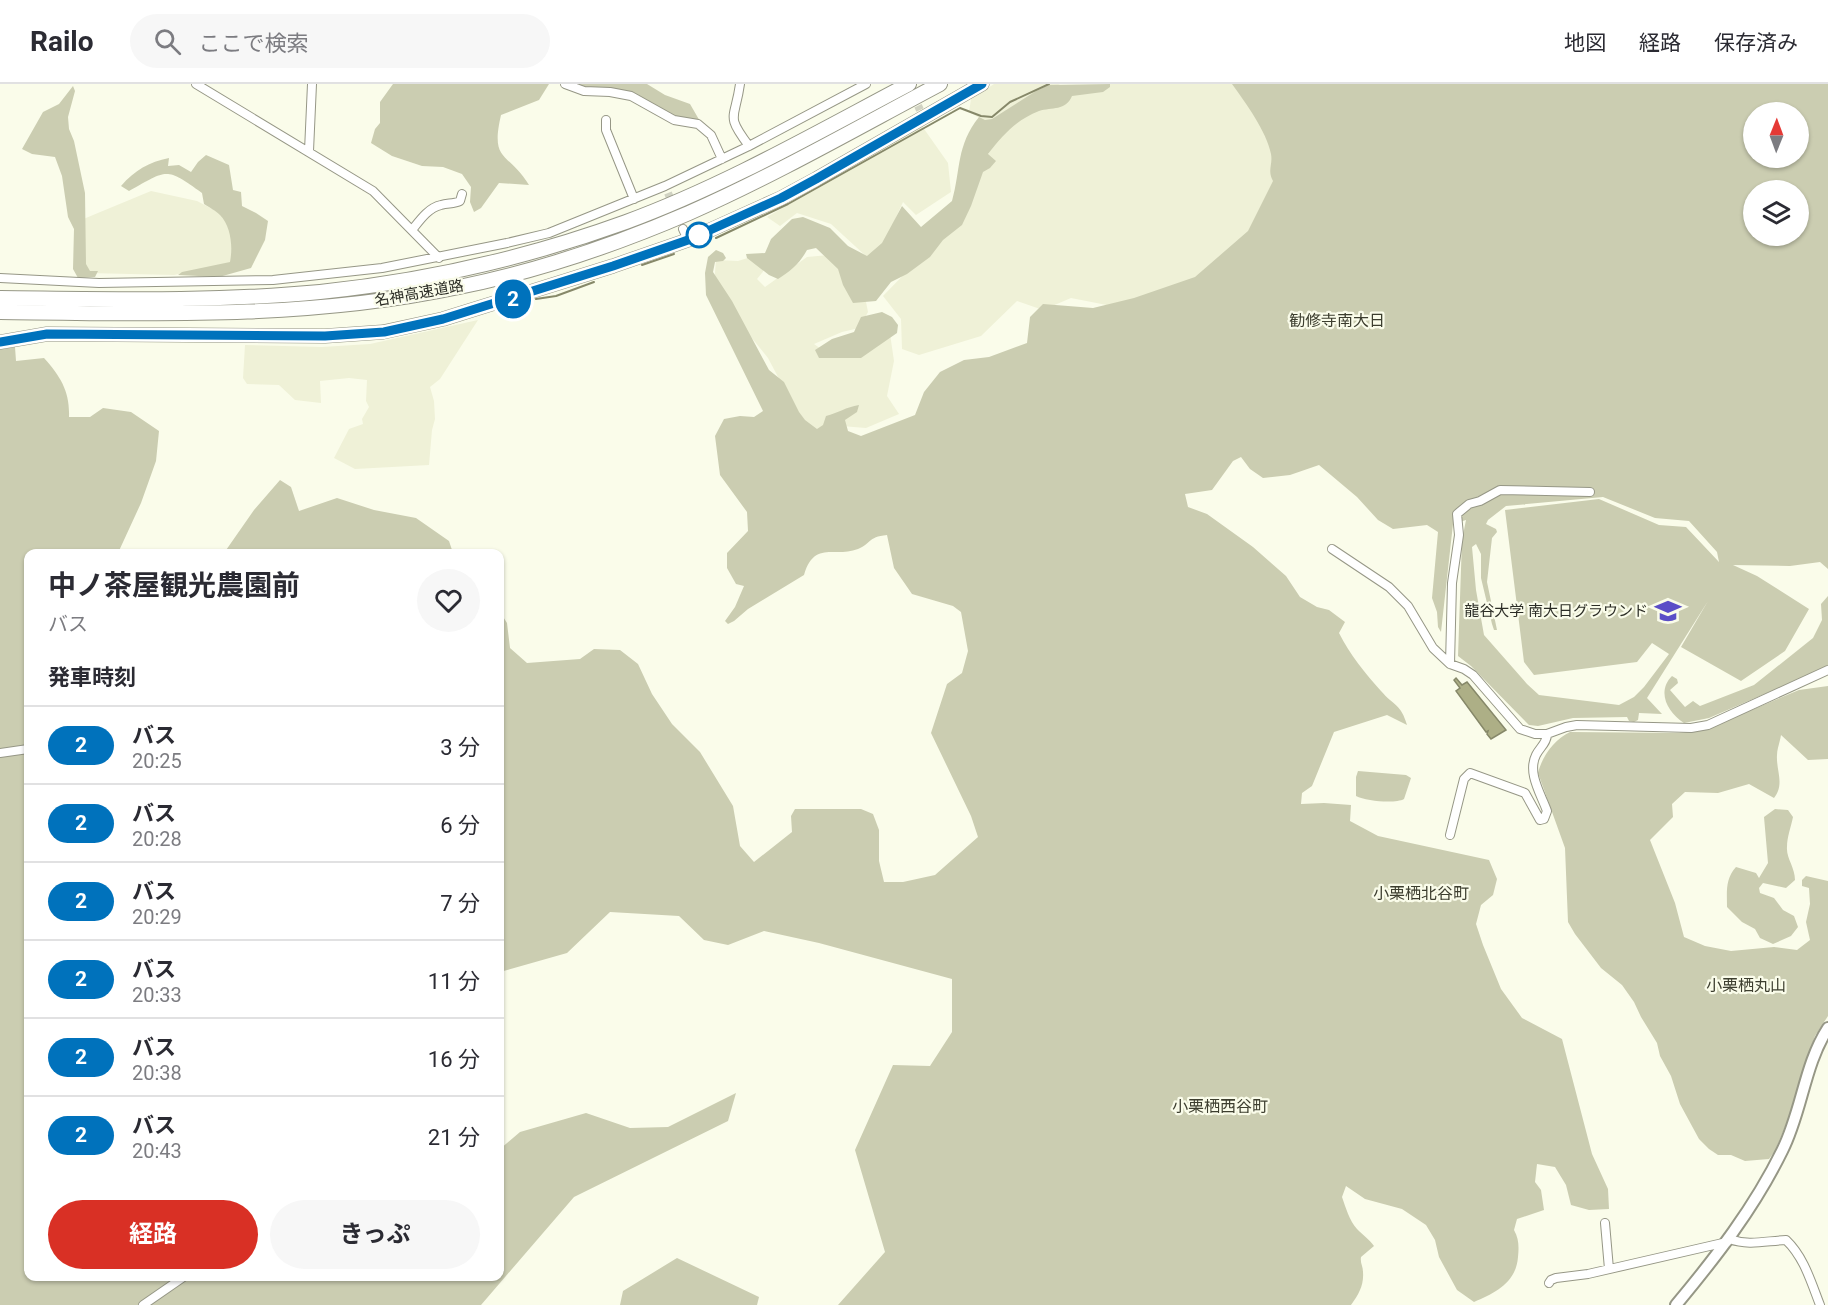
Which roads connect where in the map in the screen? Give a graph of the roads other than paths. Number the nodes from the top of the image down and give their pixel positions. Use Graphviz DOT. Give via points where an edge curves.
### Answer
graph roads {
  1 [pos="196,84"];
  2 [pos="312,84"];
  3 [pos="565,84"];
  4 [pos="740,84"];
  5 [pos="866,84"];
  6 [pos="909,84"];
  7 [pos="940,84"];
  8 [pos="982,84"];
  9 [pos="606,120"];
  10 [pos="749,146"];
  11 [pos="309,151"];
  12 [pos="722,159"];
  13 [pos="462,194"];
  14 [pos="634,199"];
  15 [pos="412,230"];
  16 [pos="439,258"];
  17 [pos="0,278"];
  18 [pos="0,298"];
  19 [pos="0,312"];
  20 [pos="0,342"];
  21 [pos="1590,492"];
  22 [pos="1332,549"];
  23 [pos="1450,664"];
  24 [pos="1828,670"];
  25 [pos="1547,735"];
  26 [pos="24,750"];
  27 [pos="0,753"];
  28 [pos="1450,835"];
  29 [pos="1828,1028"];
  30 [pos="1605,1223"];
  31 [pos="1728,1240"];
  32 [pos="1609,1269"];
  33 [pos="178,1281"];
  34 [pos="1549,1283"];
  35 [pos="143,1305"];
  36 [pos="1676,1305"];
  37 [pos="1820,1305"];
  1 -- 11 [label="street"];
  2 -- 11 [label="street"];
  3 -- 12 [label="street" via="584,91 631,96 674,120 698,124 711,135"];
  4 -- 10 [label="street" via="732,118"];
  5 -- 10 [label="street"];
  6 -- 18 [label="highway, 名神高速道路" via="654,211 489,263 372,286 286,294"];
  7 -- 19 [label="highway, 名神高速道路" via="680,217 554,263 459,287 375,301 255,312"];
  8 -- 20 [label="main road" via="923,113 781,198 502,302 443,319 384,332 325,336 47,334"];
  9 -- 14 [label="street" via="606,130"];
  10 -- 12 [label="street"];
  11 -- 15 [label="street" via="373,191"];
  12 -- 14 [label="street" via="666,189"];
  13 -- 15 [label="street" via="460,201 429,210"];
  14 -- 16 [label="street" via="549,233"];
  15 -- 16 [label="street"];
  16 -- 17 [label="street" via="273,280 99,283"];
  21 -- 23 [label="street" via="1500,490 1468,504 1457,514"];
  22 -- 23 [label="street" via="1389,587 1408,606 1433,648"];
  23 -- 25 [label="street" via="1473,675 1520,729"];
  24 -- 25 [label="street" via="1691,728 1577,726"];
  25 -- 28 [label="street" via="1532,768 1547,816 1540,820 1525,793 1470,772 1464,779"];
  26 -- 27 [label="street"];
  29 -- 31 [label="street" via="1811,1064 1783,1150"];
  30 -- 32 [label="street"];
  31 -- 32 [label="street"];
  31 -- 36 [label="street"];
  31 -- 37 [label="street" via="1752,1244 1786,1240 1795,1249"];
  32 -- 34 [label="street" via="1556,1278"];
  33 -- 35 [label="street"];
}
